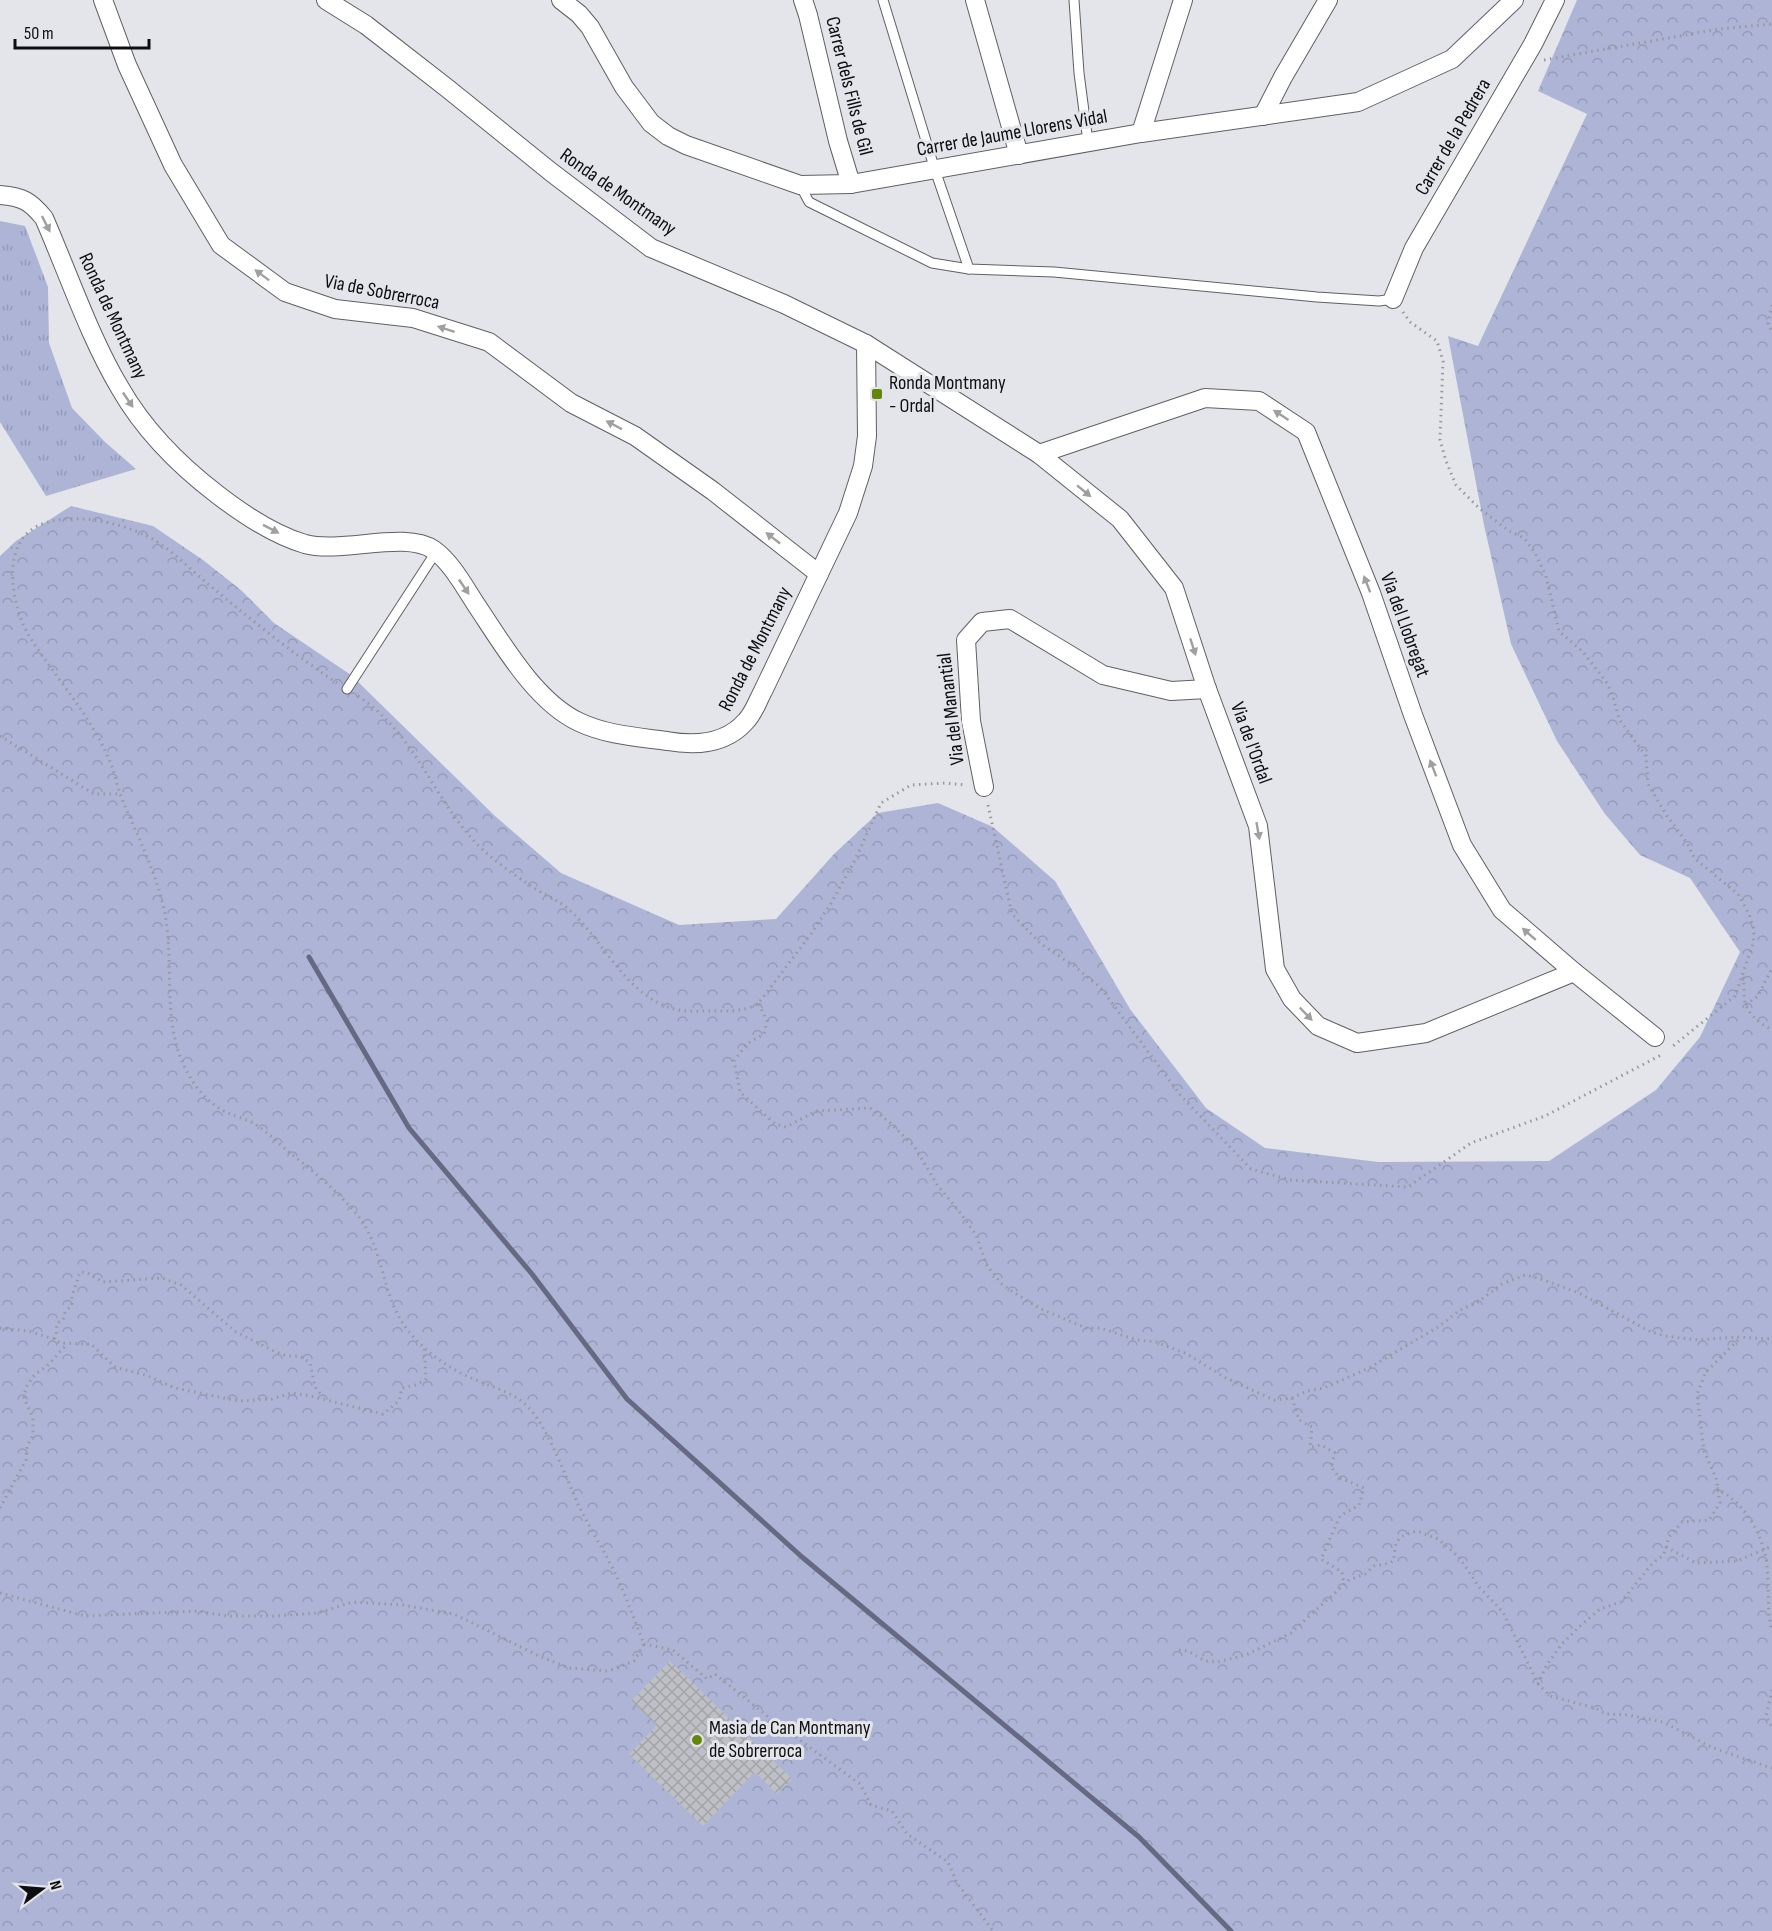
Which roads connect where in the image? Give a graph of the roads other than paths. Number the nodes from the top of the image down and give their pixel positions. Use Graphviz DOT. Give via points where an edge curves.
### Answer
graph roads {
  1 [pos="103,0"];
  2 [pos="326,0"];
  3 [pos="561,0"];
  4 [pos="803,0"];
  5 [pos="883,0"];
  6 [pos="975,0"];
  7 [pos="1074,0"];
  8 [pos="1183,0"];
  9 [pos="1328,0"];
  10 [pos="1514,0"];
  11 [pos="1555,0"];
  12 [pos="1263,116"];
  13 [pos="1141,133"];
  14 [pos="1089,142"];
  15 [pos="1019,155"];
  16 [pos="935,170"];
  17 [pos="851,184"];
  18 [pos="800,185"];
  19 [pos="0,195"];
  20 [pos="969,269"];
  21 [pos="1393,298"];
  22 [pos="866,344"];
  23 [pos="1039,454"];
  24 [pos="436,552"];
  25 [pos="819,574"];
  26 [pos="347,689"];
  27 [pos="1207,689"];
  28 [pos="984,787"];
  29 [pos="1574,972"];
  30 [pos="1655,1037"];
  25 -- 1 [label="street, Via de Sobrerroca, one-way" via="635,436 572,403 489,342 413,318 335,309 285,292 221,245 173,165"];
  2 -- 22 [label="street, Ronda de Montmany" via="366,25 651,248 784,304"];
  3 -- 18 [label="street, Carrer de Jaume Llorens Vidal" via="590,27 624,87 651,123 686,145"];
  4 -- 17 [label="street, Carrer dels Fills de Gil"];
  5 -- 16 [label="lane"];
  6 -- 15 [label="street"];
  7 -- 14 [label="lane"];
  8 -- 13 [label="street"];
  9 -- 12 [label="street"];
  10 -- 12 [label="street, Carrer de Jaume Llorens Vidal" via="1452,59 1358,102"];
  11 -- 21 [label="street, Carrer de la Pedrera" via="1414,248"];
  12 -- 13 [label="street, Carrer de Jaume Llorens Vidal"];
  13 -- 14 [label="street, Carrer de Jaume Llorens Vidal"];
  14 -- 15 [label="street, Carrer de Jaume Llorens Vidal"];
  15 -- 16 [label="street, Carrer de Jaume Llorens Vidal"];
  16 -- 17 [label="street, Carrer de Jaume Llorens Vidal"];
  16 -- 20 [label="lane"];
  17 -- 18 [label="street, Carrer de Jaume Llorens Vidal"];
  18 -- 20 [label="lane" via="809,201 932,263"];
  19 -- 24 [label="street, Ronda de Montmany, one-way" via="18,196 34,205 45,218 104,360 120,389 138,416 197,480 264,526 308,545 334,548 415,543"];
  20 -- 21 [label="lane" via="1054,272 1317,297 1379,301"];
  22 -- 23 [label="street, Via de l'Ordal"];
  22 -- 25 [label="street, Ronda de Montmany" via="867,436 863,466 848,513"];
  23 -- 27 [label="street, Via de l'Ordal, one-way" via="1120,519 1174,588"];
  29 -- 23 [label="street, Via del Llobregat, one-way" via="1502,910 1462,845 1371,593 1306,432 1259,401 1205,398"];
  24 -- 25 [label="street, Ronda de Montmany, one-way" via="538,690 560,711 595,728 683,744 698,744 727,735 748,719"];
  24 -- 26 [label="lane"];
  27 -- 28 [label="street, Via del Manantial" via="1171,691 1103,675 1010,619 982,622 966,640 971,721"];
  27 -- 29 [label="street, Via de l'Ordal, one-way" via="1258,826 1275,969 1292,999 1318,1026 1357,1043 1426,1033"];
  29 -- 30 [label="street, Via del Llobregat"];
}
